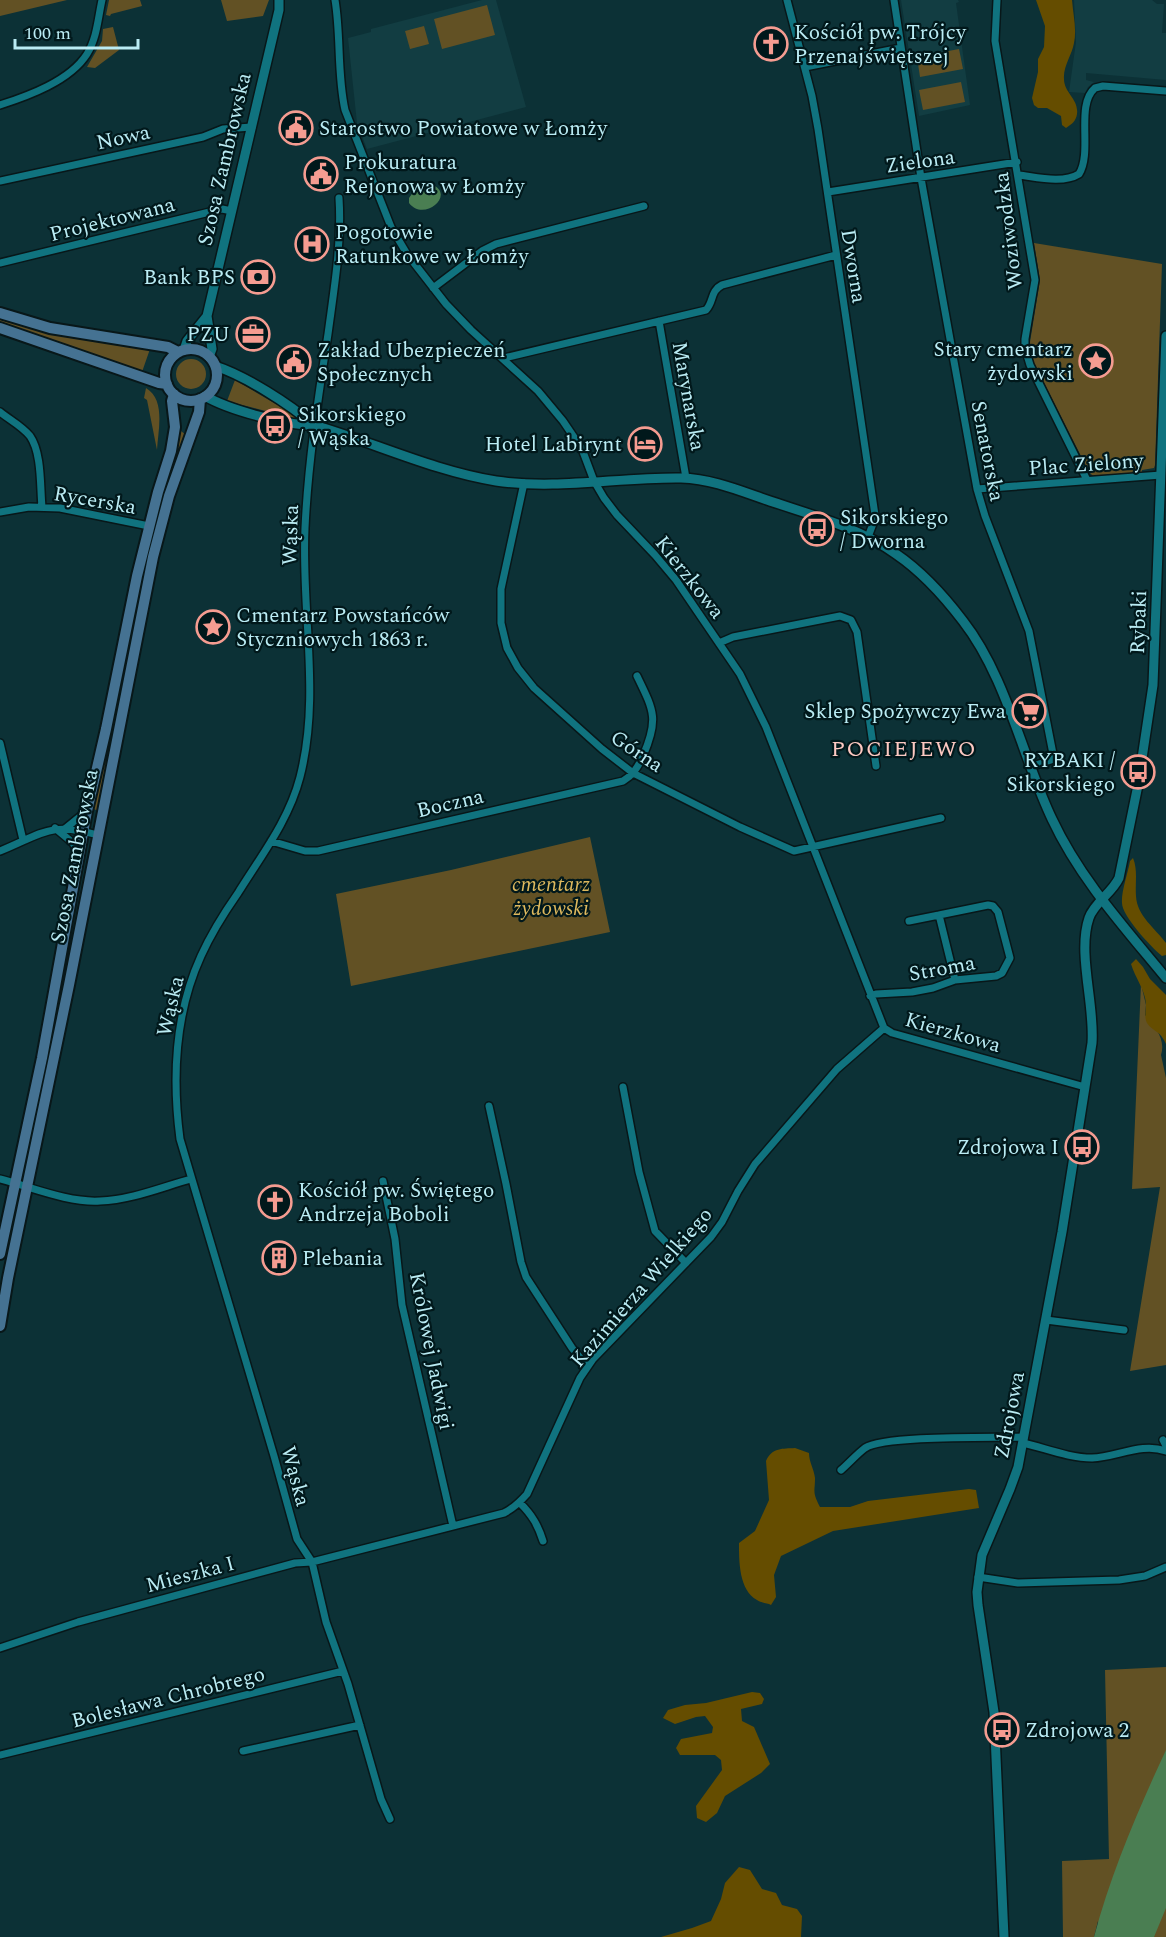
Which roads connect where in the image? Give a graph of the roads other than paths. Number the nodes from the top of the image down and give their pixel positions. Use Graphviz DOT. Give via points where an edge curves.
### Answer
graph roads {
  1 [pos="102,0"];
  2 [pos="282,0"];
  3 [pos="335,0"];
  4 [pos="787,0"];
  5 [pos="894,0"];
  6 [pos="997,0"];
  7 [pos="901,48"];
  8 [pos="805,67"];
  9 [pos="1166,91"];
  10 [pos="0,105"];
  11 [pos="252,128"];
  12 [pos="1017,162"];
  13 [pos="1019,175"];
  14 [pos="921,178"];
  15 [pos="0,181"];
  16 [pos="828,192"];
  17 [pos="339,198"];
  18 [pos="644,206"];
  19 [pos="232,211"];
  20 [pos="836,255"];
  21 [pos="0,263"];
  22 [pos="433,288"];
  23 [pos="0,313"];
  24 [pos="207,316"];
  25 [pos="659,321"];
  26 [pos="0,328"];
  27 [pos="1166,336"];
  28 [pos="183,348"];
  29 [pos="215,360"];
  30 [pos="504,360"];
  31 [pos="163,384"];
  32 [pos="173,398"];
  33 [pos="203,398"];
  34 [pos="217,403"];
  35 [pos="0,412"];
  36 [pos="199,412"];
  37 [pos="314,425"];
  38 [pos="175,427"];
  39 [pos="191,431"];
  40 [pos="1161,476"];
  41 [pos="687,478"];
  42 [pos="1087,480"];
  43 [pos="594,481"];
  44 [pos="524,483"];
  45 [pos="977,489"];
  46 [pos="42,507"];
  47 [pos="0,512"];
  48 [pos="149,526"];
  49 [pos="868,537"];
  50 [pos="719,643"];
  51 [pos="637,676"];
  52 [pos="0,743"];
  53 [pos="876,766"];
  54 [pos="1030,767"];
  55 [pos="633,773"];
  56 [pos="87,811"];
  57 [pos="941,818"];
  58 [pos="55,828"];
  59 [pos="66,828"];
  60 [pos="84,831"];
  61 [pos="98,835"];
  62 [pos="23,840"];
  63 [pos="271,841"];
  64 [pos="813,848"];
  65 [pos="0,851"];
  66 [pos="79,854"];
  67 [pos="1103,900"];
  68 [pos="939,915"];
  69 [pos="909,921"];
  70 [pos="64,932"];
  71 [pos="78,934"];
  72 [pos="1166,978"];
  73 [pos="955,980"];
  74 [pos="870,996"];
  75 [pos="884,1028"];
  76 [pos="623,1087"];
  77 [pos="1085,1087"];
  78 [pos="489,1106"];
  79 [pos="0,1179"];
  80 [pos="191,1179"];
  81 [pos="383,1182"];
  82 [pos="15,1183"];
  83 [pos="27,1186"];
  84 [pos="0,1254"];
  85 [pos="686,1263"];
  86 [pos="1046,1320"];
  87 [pos="0,1326"];
  88 [pos="1124,1330"];
  89 [pos="587,1366"];
  90 [pos="1024,1440"];
  91 [pos="1166,1451"];
  92 [pos="841,1470"];
  93 [pos="520,1503"];
  94 [pos="453,1526"];
  95 [pos="543,1541"];
  96 [pos="312,1562"];
  97 [pos="1166,1567"];
  98 [pos="978,1577"];
  99 [pos="0,1648"];
  100 [pos="343,1671"];
  101 [pos="360,1725"];
  102 [pos="243,1751"];
  103 [pos="0,1755"];
  104 [pos="390,1819"];
  105 [pos="1004,1937"];
  1 -- 10 [label="street" via="95,34 81,62 38,92"];
  2 -- 11 [label="street, Szosa Zambrowska"];
  3 -- 22 [label="street, Kierzkowa" via="345,110 390,227"];
  4 -- 8 [label="street, Dworna"];
  5 -- 7 [label="street, Senatorska"];
  6 -- 12 [label="street, Woziwodzka" via="995,41"];
  7 -- 8 [label="street"];
  7 -- 14 [label="street, Senatorska"];
  8 -- 16 [label="street, Dworna"];
  9 -- 13 [label="street" via="1095,88 1087,99 1079,174 1070,178"];
  11 -- 15 [label="street, Nowa" via="224,129 203,137"];
  11 -- 19 [label="street, Szosa Zambrowska"];
  12 -- 13 [label="street, Woziwodzka"];
  12 -- 14 [label="street, Zielona"];
  13 -- 42 [label="street, Woziwodzka" via="1035,280 1025,348"];
  14 -- 16 [label="street, Zielona"];
  14 -- 45 [label="street, Senatorska"];
  16 -- 20 [label="street, Dworna"];
  17 -- 37 [label="street, Wąska" via="338,250"];
  18 -- 22 [label="street" via="496,244"];
  19 -- 21 [label="street, Projektowana" via="222,209"];
  19 -- 24 [label="street, Szosa Zambrowska"];
  20 -- 25 [label="street, Marynarska" via="722,285 713,293 706,310"];
  20 -- 49 [label="street, Dworna" via="875,515"];
  22 -- 30 [label="street, Kierzkowa"];
  23 -- 28 [label="main road" via="50,328"];
  24 -- 28 [label="street, Szosa Zambrowska"];
  24 -- 29 [label="street, Szosa Zambrowska"];
  25 -- 30 [label="street, Marynarska"];
  25 -- 41 [label="street, Marynarska"];
  26 -- 31 [label="main road"];
  27 -- 40 [label="street, Rybaki"];
  28 -- 29 [label="main road" via="198,350"];
  28 -- 31 [label="main road" via="167,366"];
  29 -- 33 [label="main road" via="216,383"];
  29 -- 37 [label="street" via="296,409"];
  30 -- 43 [label="street, Kierzkowa" via="538,391 574,436"];
  31 -- 32 [label="main road"];
  32 -- 33 [label="main road"];
  32 -- 38 [label="main road, Szosa Zambrowska"];
  33 -- 34 [label="street"];
  33 -- 36 [label="main road, Szosa Zambrowska"];
  34 -- 36 [label="street"];
  34 -- 37 [label="street" via="298,425"];
  35 -- 46 [label="street" via="32,438 39,461"];
  36 -- 39 [label="main road, Szosa Zambrowska"];
  37 -- 44 [label="street" via="468,475"];
  37 -- 63 [label="street, Wąska" via="305,528 309,723 295,793"];
  38 -- 39 [label="main road"];
  38 -- 48 [label="main road, Szosa Zambrowska"];
  39 -- 61 [label="main road, Szosa Zambrowska" via="158,534"];
  40 -- 42 [label="street, Plac Zielony"];
  40 -- 67 [label="street, Rybaki" via="1151,710 1122,868 1115,886"];
  41 -- 43 [label="street"];
  41 -- 49 [label="street" via="727,486 801,510"];
  42 -- 45 [label="street, Plac Zielony"];
  43 -- 44 [label="street"];
  43 -- 50 [label="street, Kierzkowa" via="617,515 676,580"];
  44 -- 55 [label="street, Górna" via="501,589 501,623 507,648 534,688"];
  45 -- 54 [label="street, Senatorska" via="1029,632 1054,759"];
  46 -- 47 [label="street, Rycerska"];
  46 -- 48 [label="street, Rycerska"];
  48 -- 56 [label="main road, Szosa Zambrowska"];
  49 -- 54 [label="street" via="918,572 980,645"];
  50 -- 53 [label="street" via="840,616 851,620 857,632"];
  50 -- 64 [label="street, Kierzkowa" via="754,700"];
  51 -- 55 [label="street" via="651,707 654,726"];
  52 -- 62 [label="street"];
  54 -- 67 [label="street" via="1065,844"];
  55 -- 63 [label="street, Boczna" via="618,783 318,851"];
  55 -- 64 [label="street, Górna" via="786,849"];
  56 -- 59 [label="street"];
  56 -- 60 [label="main road, Szosa Zambrowska"];
  57 -- 64 [label="street, Górna"];
  58 -- 59 [label="street"];
  58 -- 62 [label="street"];
  58 -- 66 [label="street" via="73,843"];
  59 -- 60 [label="street"];
  60 -- 61 [label="street"];
  60 -- 66 [label="main road, Szosa Zambrowska"];
  61 -- 71 [label="main road, Szosa Zambrowska"];
  62 -- 65 [label="street"];
  63 -- 80 [label="street, Wąska" via="211,935 188,992 175,1087 180,1139"];
  64 -- 74 [label="street, Kierzkowa"];
  66 -- 70 [label="main road, Szosa Zambrowska"];
  67 -- 72 [label="street"];
  67 -- 77 [label="street, Zdrojowa" via="1090,915 1085,935 1093,1035"];
  68 -- 69 [label="street"];
  68 -- 73 [label="street"];
  68 -- 73 [label="street, Stroma" via="993,906 1010,958 999,975"];
  70 -- 71 [label="main road" via="69,937"];
  70 -- 82 [label="main road, Szosa Zambrowska"];
  71 -- 83 [label="main road, Szosa Zambrowska"];
  73 -- 74 [label="street, Stroma" via="922,990"];
  74 -- 75 [label="street, Kierzkowa"];
  75 -- 77 [label="street, Kierzkowa"];
  75 -- 85 [label="street, Kazimierza Wielkiego" via="837,1069 755,1164 722,1222"];
  76 -- 85 [label="street" via="655,1231"];
  77 -- 86 [label="street, Zdrojowa"];
  78 -- 89 [label="street" via="526,1277"];
  79 -- 82 [label="street"];
  80 -- 83 [label="street" via="100,1202"];
  80 -- 96 [label="street, Wąska" via="294,1530"];
  81 -- 94 [label="street, Królowej Jadwigi" via="395,1239 402,1305"];
  82 -- 83 [label="street"];
  82 -- 84 [label="main road, Szosa Zambrowska"];
  83 -- 87 [label="main road, Szosa Zambrowska"];
  85 -- 89 [label="street, Kazimierza Wielkiego"];
  86 -- 88 [label="street"];
  86 -- 90 [label="street, Zdrojowa"];
  89 -- 93 [label="street, Kazimierza Wielkiego"];
  90 -- 91 [label="street" via="1094,1458 1155,1447"];
  90 -- 92 [label="street" via="881,1443 865,1448"];
  90 -- 98 [label="street, Zdrojowa" via="1015,1478 981,1555"];
  93 -- 94 [label="street" via="504,1513"];
  93 -- 95 [label="street" via="537,1523"];
  94 -- 96 [label="street"];
  96 -- 99 [label="street, Mieszka I" via="295,1563 78,1622"];
  96 -- 100 [label="street, Wąska"];
  97 -- 98 [label="street" via="1145,1576 1119,1580 1018,1583"];
  98 -- 105 [label="street, Zdrojowa" via="978,1605 995,1720"];
  100 -- 101 [label="street, Wąska"];
  100 -- 103 [label="street, Bolesława Chrobrego"];
  101 -- 102 [label="street"];
  101 -- 104 [label="street, Wąska"];
}
